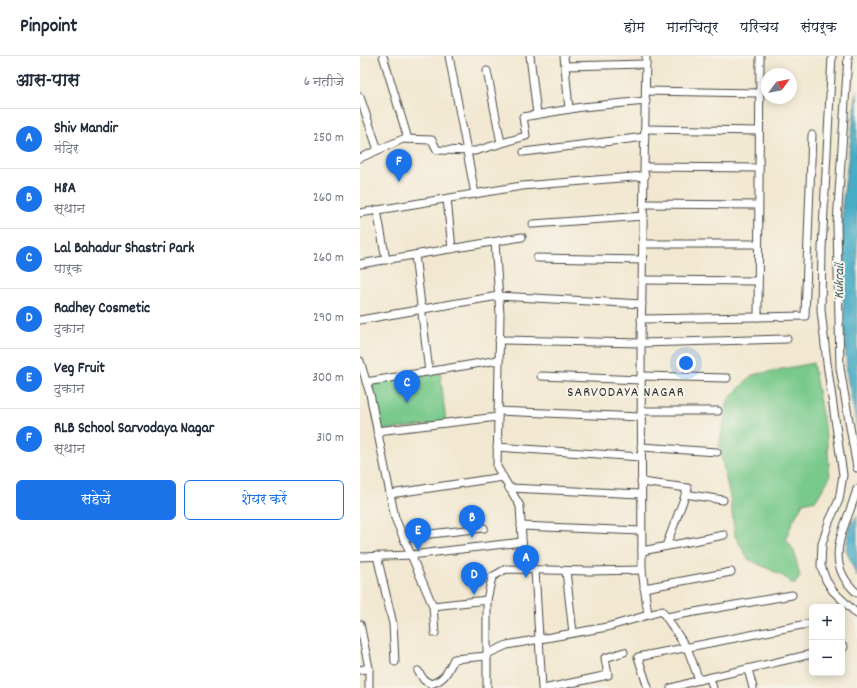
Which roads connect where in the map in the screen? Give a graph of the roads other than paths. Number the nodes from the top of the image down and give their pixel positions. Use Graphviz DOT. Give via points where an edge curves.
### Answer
graph roads {
  1 [pos="383,56"];
  2 [pos="449,56"];
  3 [pos="530,56"];
  4 [pos="564,56"];
  5 [pos="646,56"];
  6 [pos="760,56"];
  7 [pos="832,56"];
  8 [pos="848,56"];
  9 [pos="646,64"];
  10 [pos="565,66"];
  11 [pos="487,71"];
  12 [pos="646,91"];
  13 [pos="759,93"];
  14 [pos="360,97"];
  15 [pos="646,101"];
  16 [pos="569,109"];
  17 [pos="537,114"];
  18 [pos="645,129"];
  19 [pos="759,131"];
  20 [pos="812,135"];
  21 [pos="645,137"];
  22 [pos="408,139"];
  23 [pos="501,143"];
  24 [pos="378,150"];
  25 [pos="467,150"];
  26 [pos="524,152"];
  27 [pos="360,158"];
  28 [pos="645,167"];
  29 [pos="758,168"];
  30 [pos="644,176"];
  31 [pos="475,194"];
  32 [pos="447,198"];
  33 [pos="644,204"];
  34 [pos="758,205"];
  35 [pos="378,210"];
  36 [pos="360,212"];
  37 [pos="644,216"];
  38 [pos="533,224"];
  39 [pos="522,237"];
  40 [pos="495,242"];
  41 [pos="643,244"];
  42 [pos="758,244"];
  43 [pos="452,249"];
  44 [pos="416,255"];
  45 [pos="536,258"];
  46 [pos="386,260"];
  47 [pos="643,260"];
  48 [pos="360,264"];
  49 [pos="642,280"];
  50 [pos="758,281"];
  51 [pos="498,296"];
  52 [pos="642,304"];
  53 [pos="422,309"];
  54 [pos="758,317"];
  55 [pos="641,319"];
  56 [pos="360,320"];
  57 [pos="787,339"];
  58 [pos="499,340"];
  59 [pos="641,343"];
  60 [pos="499,360"];
  61 [pos="360,361"];
  62 [pos="429,372"];
  63 [pos="541,376"];
  64 [pos="641,378"];
  65 [pos="727,378"];
  66 [pos="366,382"];
  67 [pos="718,411"];
  68 [pos="498,414"];
  69 [pos="641,414"];
  70 [pos="377,431"];
  71 [pos="497,447"];
  72 [pos="641,447"];
  73 [pos="717,452"];
  74 [pos="641,457"];
  75 [pos="857,468"];
  76 [pos="503,477"];
  77 [pos="641,482"];
  78 [pos="509,488"];
  79 [pos="857,489"];
  80 [pos="390,494"];
  81 [pos="641,494"];
  82 [pos="685,494"];
  83 [pos="723,500"];
  84 [pos="521,526"];
  85 [pos="484,528"];
  86 [pos="641,531"];
  87 [pos="724,535"];
  88 [pos="403,537"];
  89 [pos="522,542"];
  90 [pos="666,546"];
  91 [pos="642,551"];
  92 [pos="411,555"];
  93 [pos="377,556"];
  94 [pos="360,557"];
  95 [pos="524,570"];
  96 [pos="535,570"];
  97 [pos="642,570"];
  98 [pos="566,571"];
  99 [pos="731,572"];
  100 [pos="644,588"];
  101 [pos="857,593"];
  102 [pos="792,595"];
  103 [pos="487,600"];
  104 [pos="433,606"];
  105 [pos="857,614"];
  106 [pos="648,615"];
  107 [pos="666,617"];
  108 [pos="360,624"];
  109 [pos="809,624"];
  110 [pos="434,633"];
  111 [pos="573,633"];
  112 [pos="539,639"];
  113 [pos="687,647"];
  114 [pos="624,652"];
  115 [pos="487,655"];
  116 [pos="809,655"];
  117 [pos="395,662"];
  118 [pos="369,668"];
  119 [pos="748,669"];
  120 [pos="360,670"];
  121 [pos="418,671"];
  122 [pos="710,678"];
  123 [pos="699,680"];
  124 [pos="369,688"];
  125 [pos="487,688"];
  126 [pos="542,688"];
  127 [pos="548,688"];
  128 [pos="648,688"];
  129 [pos="671,688"];
  130 [pos="713,688"];
  131 [pos="753,688"];
  1 -- 22 [label="street"];
  2 -- 25 [label="street"];
  3 -- 17 [label="street"];
  4 -- 10 [label="street"];
  5 -- 9 [label="street"];
  6 -- 13 [label="street"];
  7 -- 105 [label="street" via="821,310 843,475 838,500 822,544 821,566 833,591"];
  8 -- 75 [label="street" via="837,223 840,368"];
  9 -- 10 [label="street"];
  9 -- 12 [label="street"];
  10 -- 16 [label="street"];
  11 -- 23 [label="street"];
  12 -- 13 [label="street"];
  12 -- 15 [label="street"];
  13 -- 19 [label="street"];
  14 -- 24 [label="street"];
  15 -- 16 [label="street"];
  15 -- 18 [label="street"];
  16 -- 17 [label="street"];
  17 -- 23 [label="street" via="523,117 526,136"];
  18 -- 19 [label="street"];
  18 -- 21 [label="street"];
  19 -- 29 [label="street"];
  20 -- 54 [label="street" via="805,316"];
  21 -- 26 [label="street"];
  21 -- 28 [label="street"];
  22 -- 24 [label="street"];
  22 -- 25 [label="street" via="432,140 437,150"];
  23 -- 25 [label="street"];
  24 -- 27 [label="street"];
  25 -- 31 [label="street"];
  28 -- 29 [label="street"];
  28 -- 30 [label="street"];
  29 -- 34 [label="street"];
  30 -- 31 [label="street" via="522,186"];
  30 -- 33 [label="street"];
  31 -- 32 [label="street"];
  32 -- 35 [label="street"];
  32 -- 43 [label="street"];
  33 -- 34 [label="street"];
  33 -- 37 [label="street"];
  34 -- 42 [label="street"];
  35 -- 36 [label="street"];
  35 -- 46 [label="street"];
  37 -- 38 [label="street"];
  37 -- 41 [label="street"];
  39 -- 40 [label="street"];
  40 -- 43 [label="street"];
  40 -- 51 [label="street"];
  41 -- 42 [label="street"];
  41 -- 47 [label="street"];
  42 -- 50 [label="street"];
  43 -- 44 [label="street"];
  44 -- 46 [label="street"];
  44 -- 53 [label="street"];
  45 -- 47 [label="street"];
  46 -- 48 [label="street"];
  47 -- 49 [label="street"];
  49 -- 50 [label="street"];
  49 -- 52 [label="street"];
  50 -- 54 [label="street"];
  51 -- 52 [label="street"];
  51 -- 53 [label="street"];
  51 -- 58 [label="street"];
  52 -- 55 [label="street"];
  53 -- 56 [label="street"];
  53 -- 62 [label="street"];
  54 -- 55 [label="street"];
  55 -- 59 [label="street"];
  57 -- 59 [label="street"];
  58 -- 59 [label="street"];
  58 -- 60 [label="street"];
  59 -- 64 [label="street"];
  60 -- 62 [label="street"];
  60 -- 68 [label="street"];
  61 -- 66 [label="street"];
  62 -- 66 [label="street"];
  63 -- 64 [label="street"];
  64 -- 65 [label="street"];
  64 -- 69 [label="street"];
  66 -- 70 [label="street"];
  67 -- 69 [label="street"];
  68 -- 69 [label="street"];
  68 -- 70 [label="street"];
  68 -- 71 [label="street"];
  69 -- 72 [label="street"];
  70 -- 80 [label="street"];
  71 -- 74 [label="street"];
  71 -- 76 [label="street" via="497,467"];
  72 -- 73 [label="street"];
  72 -- 74 [label="street"];
  74 -- 77 [label="street"];
  76 -- 78 [label="street"];
  76 -- 80 [label="street"];
  77 -- 81 [label="street"];
  77 -- 82 [label="street" via="688,488"];
  78 -- 81 [label="street"];
  78 -- 84 [label="street" via="520,506"];
  79 -- 101 [label="street" via="838,546 838,566 848,585"];
  80 -- 88 [label="street" via="395,518"];
  81 -- 86 [label="street"];
  82 -- 83 [label="street"];
  82 -- 90 [label="street"];
  84 -- 86 [label="street"];
  84 -- 89 [label="street"];
  85 -- 88 [label="street"];
  86 -- 91 [label="street"];
  87 -- 90 [label="street"];
  88 -- 92 [label="street"];
  89 -- 92 [label="street"];
  89 -- 95 [label="street"];
  90 -- 91 [label="street"];
  91 -- 97 [label="street"];
  92 -- 93 [label="street"];
  92 -- 104 [label="street"];
  93 -- 94 [label="street"];
  93 -- 117 [label="street" via="393,624"];
  95 -- 96 [label="street"];
  95 -- 103 [label="street" via="506,569 492,577"];
  96 -- 98 [label="street"];
  96 -- 112 [label="street"];
  97 -- 98 [label="street"];
  97 -- 100 [label="street"];
  98 -- 111 [label="street"];
  99 -- 100 [label="street"];
  100 -- 106 [label="street"];
  102 -- 107 [label="street"];
  103 -- 104 [label="street"];
  103 -- 115 [label="street"];
  104 -- 110 [label="street"];
  106 -- 107 [label="street" via="662,611"];
  106 -- 111 [label="street" via="608,627"];
  107 -- 113 [label="street"];
  108 -- 118 [label="street"];
  109 -- 113 [label="street"];
  111 -- 112 [label="street"];
  112 -- 115 [label="street" via="507,645"];
  112 -- 126 [label="street"];
  113 -- 123 [label="street"];
  113 -- 128 [label="street" via="638,657"];
  114 -- 127 [label="street" via="605,658 608,675"];
  115 -- 121 [label="street" via="454,659 440,681 431,684 424,680"];
  115 -- 125 [label="street"];
  116 -- 119 [label="street"];
  118 -- 120 [label="street"];
  118 -- 124 [label="street"];
  119 -- 122 [label="street"];
  119 -- 131 [label="street"];
  122 -- 123 [label="street"];
  122 -- 130 [label="street"];
  123 -- 129 [label="street"];
}
